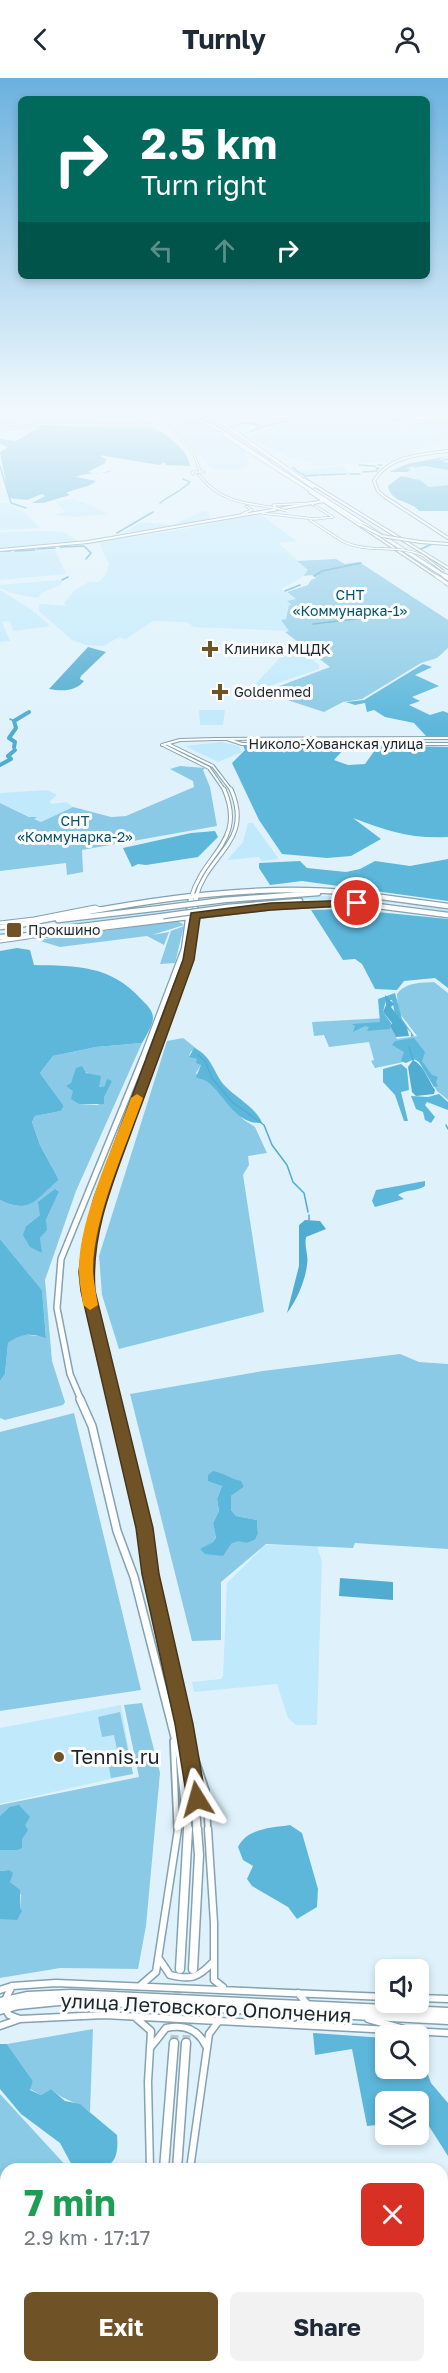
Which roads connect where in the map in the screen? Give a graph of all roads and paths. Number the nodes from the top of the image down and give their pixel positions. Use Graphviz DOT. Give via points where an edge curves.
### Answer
graph roads {
  1 [pos="240,515"];
  2 [pos="246,515"];
  3 [pos="296,515"];
  4 [pos="298,515"];
  5 [pos="331,515"];
  6 [pos="345,515"];
  7 [pos="347,515"];
  8 [pos="356,515"];
  9 [pos="360,515"];
  10 [pos="414,515"];
  11 [pos="224,519"];
  12 [pos="311,520"];
  13 [pos="361,526"];
  14 [pos="393,536"];
  15 [pos="448,536"];
  16 [pos="382,541"];
  17 [pos="448,544"];
  18 [pos="400,548"];
  19 [pos="406,548"];
  20 [pos="0,550"];
  21 [pos="445,575"];
  22 [pos="448,738"];
  23 [pos="226,739"];
  24 [pos="167,743"];
  25 [pos="448,744"];
  26 [pos="197,891"];
  27 [pos="354,893"];
  28 [pos="208,897"];
  29 [pos="193,898"];
  30 [pos="357,903"];
  31 [pos="448,906"];
  32 [pos="105,910"];
  33 [pos="67,915"];
  34 [pos="448,915"];
  35 [pos="189,916"];
  36 [pos="195,916"];
  37 [pos="177,918"];
  38 [pos="34,919"];
  39 [pos="0,922"];
  40 [pos="24,924"];
  41 [pos="188,924"];
  42 [pos="0,927"];
  43 [pos="50,934"];
  44 [pos="0,938"];
  45 [pos="184,1724"];
  46 [pos="172,1725"];
  47 [pos="159,1953"];
  48 [pos="212,1960"];
  49 [pos="180,1969"];
  50 [pos="193,1969"];
  51 [pos="12,1986"];
  52 [pos="136,1986"];
  53 [pos="227,1989"];
  54 [pos="0,1990"];
  55 [pos="298,1993"];
  56 [pos="375,1996"];
  57 [pos="429,1998"];
  58 [pos="448,1999"];
  59 [pos="2,2005"];
  60 [pos="308,2009"];
  61 [pos="448,2012"];
  62 [pos="353,2015"];
  63 [pos="130,2016"];
  64 [pos="20,2019"];
  65 [pos="448,2020"];
  66 [pos="222,2021"];
  67 [pos="297,2025"];
  68 [pos="388,2025"];
  69 [pos="0,2026"];
  70 [pos="375,2030"];
  71 [pos="429,2032"];
  72 [pos="448,2033"];
  73 [pos="174,2043"];
  74 [pos="186,2043"];
  75 [pos="150,2049"];
  76 [pos="207,2050"];
  77 [pos="150,2163"];
  78 [pos="164,2163"];
  79 [pos="177,2163"];
  80 [pos="191,2163"];
  1 -- 11 [label="main road"];
  2 -- 11 [label="main road"];
  3 -- 12 [label="street"];
  4 -- 12 [label="street, bridge"];
  5 -- 12 [label="street"];
  6 -- 13 [label="main road"];
  7 -- 18 [label="highway"];
  8 -- 19 [label="highway"];
  9 -- 14 [label="main road"];
  10 -- 15 [label="main road"];
  11 -- 20 [label="main road" via="71,545"];
  12 -- 21 [label="street, bridge" via="359,549 403,548 422,555"];
  13 -- 16 [label="main road"];
  13 -- 17 [label="main road, bridge" via="387,537"];
  13 -- 18 [label="main road"];
  14 -- 19 [label="main road"];
  14 -- 21 [label="main road" via="434,560"];
  16 -- 21 [label="main road"];
  16 -- 21 [label="main road"];
  18 -- 21 [label="highway"];
  19 -- 21 [label="highway"];
  22 -- 23 [label="street, Николо-Хованская улица"];
  23 -- 24 [label="street, Николо-Хованская улица"];
  23 -- 25 [label="street, Николо-Хованская улица" via="242,744"];
  24 -- 26 [label="street" via="219,771 238,814 236,835 205,873"];
  24 -- 29 [label="street, Николо-Хованская улица" via="162,745 213,772 233,820 229,836 200,872"];
  26 -- 28 [label="street"];
  26 -- 29 [label="street"];
  27 -- 28 [label="main road" via="307,889"];
  27 -- 31 [label="main road"];
  27 -- 40 [label="main road, bridge" via="286,894"];
  28 -- 29 [label="main road"];
  29 -- 32 [label="main road"];
  29 -- 35 [label="main road"];
  29 -- 36 [label="main road"];
  30 -- 34 [label="main road"];
  30 -- 36 [label="main road"];
  30 -- 44 [label="main road, bridge" via="282,902 228,907"];
  32 -- 33 [label="main road"];
  32 -- 38 [label="street" via="95,907"];
  33 -- 38 [label="street"];
  33 -- 40 [label="main road"];
  35 -- 36 [label="main road"];
  35 -- 37 [label="main road"];
  35 -- 41 [label="main road"];
  36 -- 45 [label="main road" via="189,960 101,1198 86,1272"];
  37 -- 41 [label="street"];
  37 -- 43 [label="main road"];
  38 -- 39 [label="street"];
  40 -- 42 [label="main road"];
  41 -- 46 [label="main road" via="177,972 61,1259 57,1287 57,1308 70,1374 92,1426"];
  43 -- 44 [label="main road"];
  45 -- 48 [label="street" via="206,1790 214,1923"];
  45 -- 50 [label="main road" via="199,1823"];
  46 -- 47 [label="street" via="177,1843"];
  46 -- 49 [label="main road" via="185,1780 188,1822"];
  47 -- 48 [label="street" via="165,1970 185,1979 200,1976"];
  47 -- 52 [label="street" via="154,1976"];
  48 -- 53 [label="street" via="214,1980"];
  51 -- 52 [label="street"];
  51 -- 54 [label="street"];
  51 -- 59 [label="street"];
  52 -- 53 [label="street"];
  53 -- 55 [label="street"];
  55 -- 56 [label="street"];
  55 -- 60 [label="street"];
  57 -- 58 [label="street"];
  59 -- 60 [label="main road, улица Летовского Ополчения" via="69,2000"];
  59 -- 64 [label="street" via="9,2015"];
  60 -- 61 [label="main road, улица Летовского Ополчения"];
  60 -- 62 [label="main road, улица Летовского Ополчения"];
  60 -- 67 [label="street"];
  62 -- 65 [label="main road, улица Летовского Ополчения"];
  62 -- 68 [label="street"];
  63 -- 64 [label="street" via="66,2014"];
  63 -- 66 [label="street"];
  63 -- 75 [label="street" via="148,2026"];
  64 -- 69 [label="street"];
  66 -- 67 [label="street"];
  66 -- 76 [label="street" via="210,2031"];
  67 -- 70 [label="street"];
  71 -- 72 [label="street"];
  73 -- 78 [label="main road"];
  74 -- 79 [label="main road"];
  75 -- 76 [label="street" via="166,2028 179,2026 199,2035"];
  75 -- 77 [label="street"];
  76 -- 80 [label="street"];
}
